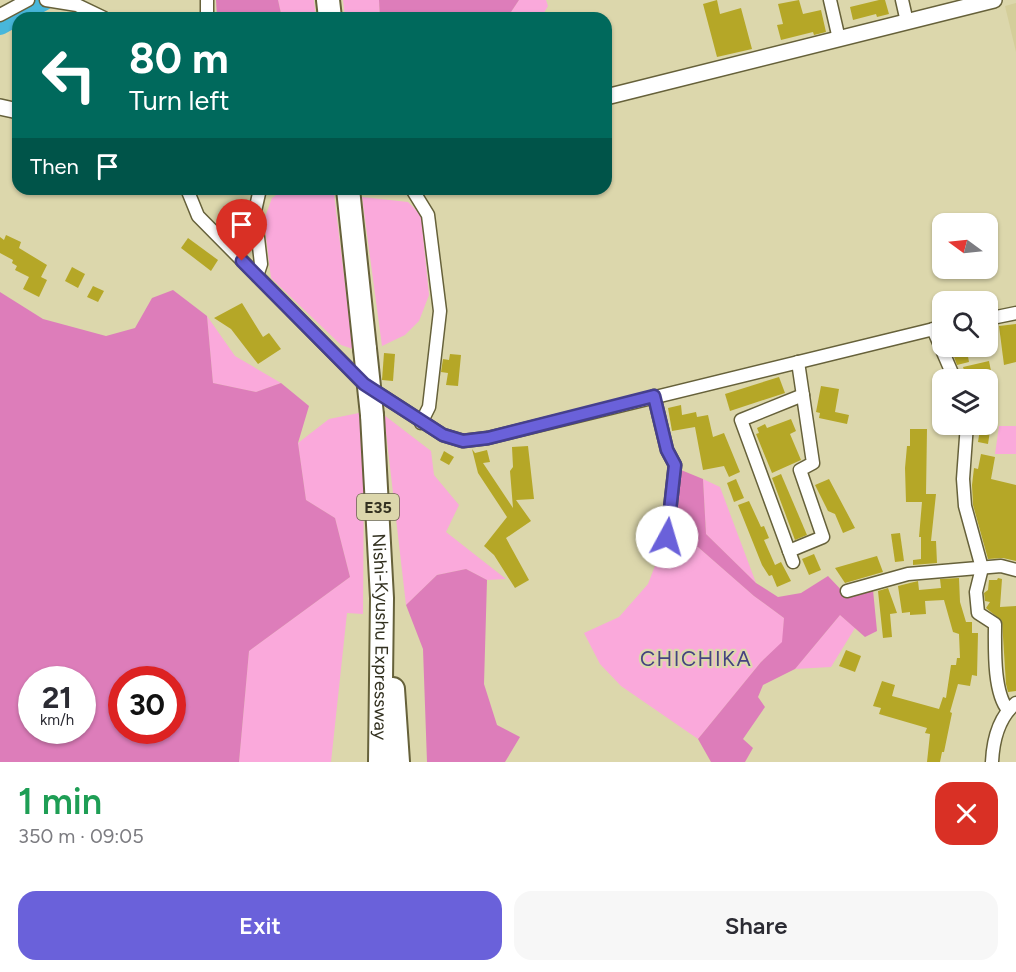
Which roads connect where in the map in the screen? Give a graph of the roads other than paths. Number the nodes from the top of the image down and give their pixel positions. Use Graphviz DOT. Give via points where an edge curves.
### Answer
graph roads {
  1 [pos="28,0"];
  2 [pos="831,0"];
  3 [pos="902,0"];
  4 [pos="994,0"];
  5 [pos="47,1"];
  6 [pos="968,3"];
  7 [pos="92,12"];
  8 [pos="0,15"];
  9 [pos="907,22"];
  10 [pos="838,39"];
  11 [pos="612,96"];
  12 [pos="189,195"];
  13 [pos="259,195"];
  14 [pos="416,195"];
  15 [pos="348,196"];
  16 [pos="257,276"];
  17 [pos="1016,313"];
  18 [pos="998,317"];
  19 [pos="932,329"];
  20 [pos="798,362"];
  21 [pos="803,395"];
  22 [pos="654,396"];
  23 [pos="421,423"];
  24 [pos="966,435"];
  25 [pos="667,537"];
  26 [pos="982,568"];
  27 [pos="1016,570"];
  28 [pos="847,591"];
  29 [pos="1012,707"];
  30 [pos="385,761"];
  31 [pos="992,762"];
  1 -- 8 [label="street"];
  2 -- 10 [label="street"];
  3 -- 9 [label="street"];
  4 -- 6 [label="street"];
  5 -- 7 [label="street" via="77,5"];
  6 -- 9 [label="street"];
  9 -- 10 [label="street"];
  10 -- 11 [label="street"];
  12 -- 16 [label="street" via="198,216"];
  13 -- 16 [label="street" via="255,211 261,264"];
  14 -- 23 [label="street" via="428,215 440,311 429,406"];
  15 -- 30 [label="highway, Nishi-Kyushu Expressway / E35, bridge" via="372,415 382,598 397,723"];
  16 -- 23 [label="street" via="364,384"];
  17 -- 18 [label="street"];
  19 -- 20 [label="street"];
  20 -- 21 [label="street"];
  20 -- 22 [label="street"];
  21 -- 21 [label="street" via="813,463 800,470 823,537 791,556 741,420"];
  22 -- 23 [label="street" via="463,441"];
  22 -- 25 [label="street" via="667,450 675,465"];
  24 -- 26 [label="street" via="965,506"];
  26 -- 27 [label="street" via="1001,566"];
  26 -- 28 [label="street" via="908,574"];
  26 -- 29 [label="street" via="976,592 978,613 995,624 1002,703"];
  29 -- 31 [label="street" via="997,732"];
}
